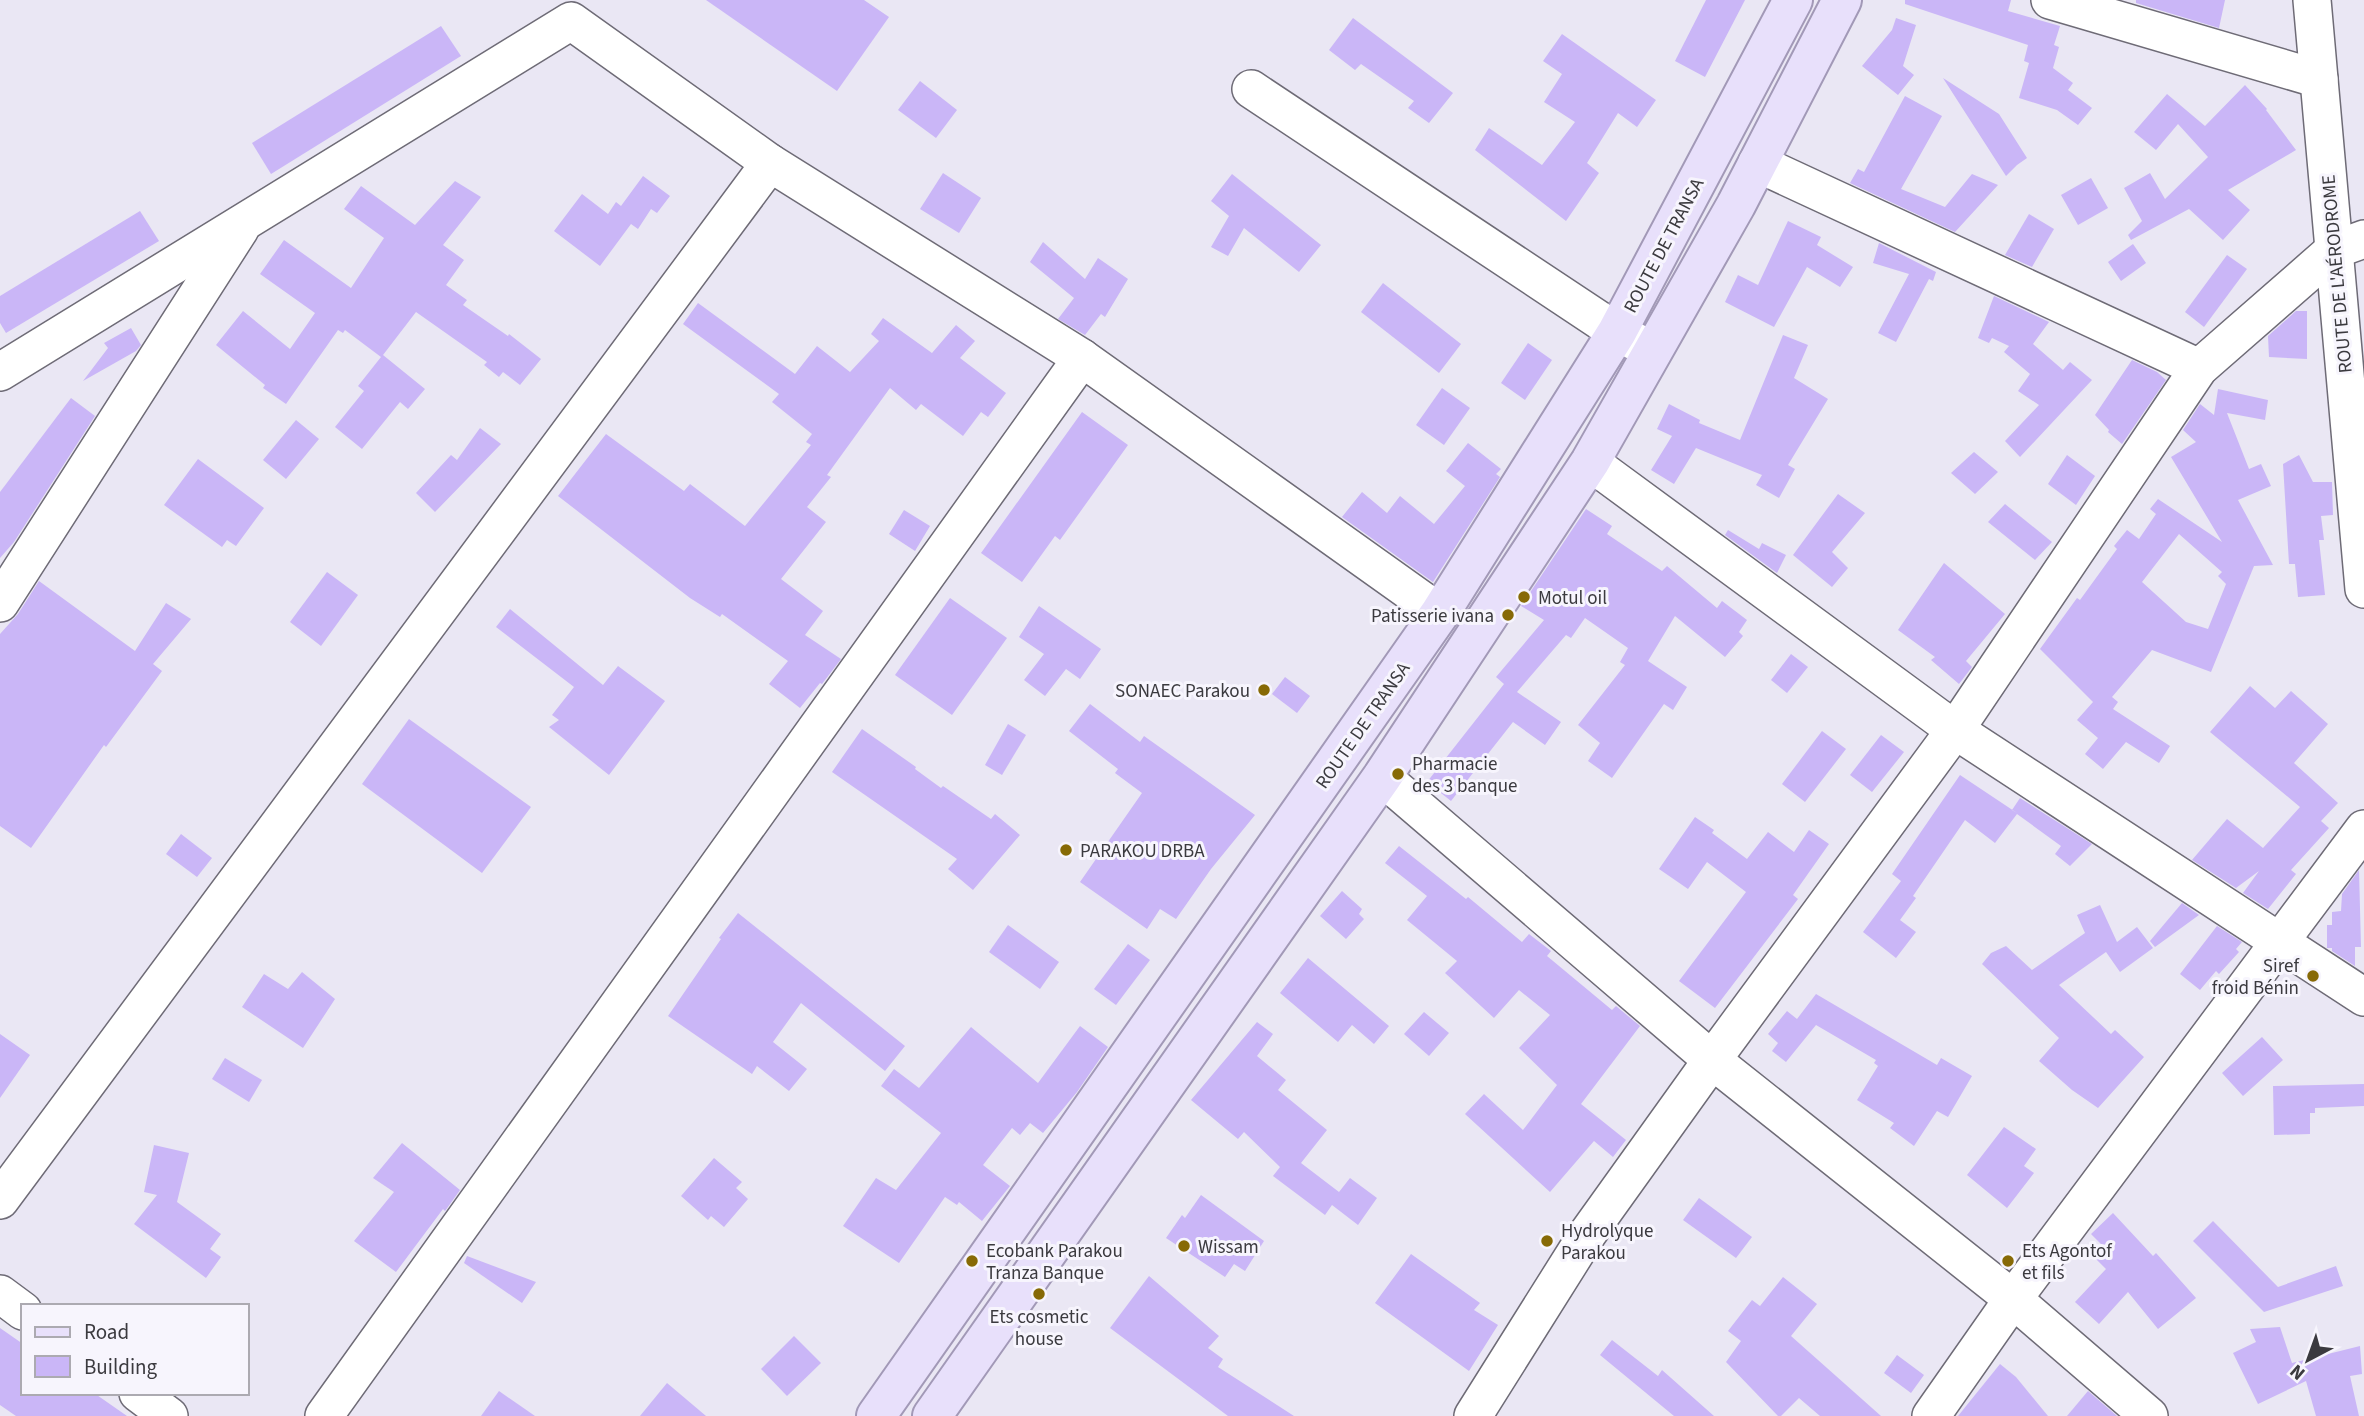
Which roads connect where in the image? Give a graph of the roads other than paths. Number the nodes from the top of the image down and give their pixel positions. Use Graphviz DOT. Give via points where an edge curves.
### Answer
graph roads {
  1 [pos="1793,0"];
  2 [pos="1842,0"];
  3 [pos="2050,0"];
  4 [pos="2312,0"];
  5 [pos="2319,79"];
  6 [pos="1251,89"];
  7 [pos="770,163"];
  8 [pos="1757,163"];
  9 [pos="244,222"];
  10 [pos="2349,245"];
  11 [pos="1617,332"];
  12 [pos="1653,351"];
  13 [pos="1082,358"];
  14 [pos="2199,368"];
  15 [pos="0,372"];
  16 [pos="1590,463"];
  17 [pos="2364,589"];
  18 [pos="0,603"];
  19 [pos="1440,613"];
  20 [pos="1955,730"];
  21 [pos="1382,776"];
  22 [pos="2364,830"];
  23 [pos="2280,942"];
  24 [pos="2364,997"];
  25 [pos="1712,1060"];
  26 [pos="0,1200"];
  27 [pos="0,1294"];
  28 [pos="2013,1299"];
  29 [pos="21,1310"];
  30 [pos="141,1395"];
  31 [pos="169,1416"];
  32 [pos="324,1416"];
  33 [pos="876,1416"];
  34 [pos="933,1416"];
  35 [pos="1473,1416"];
  36 [pos="1931,1416"];
  37 [pos="2149,1416"];
  1 -- 11 [label="main road, ROUTE DE TRANSA"];
  2 -- 8 [label="main road"];
  3 -- 5 [label="street"];
  4 -- 5 [label="street, ROUTE DE L'AÉRODROME"];
  5 -- 10 [label="street, ROUTE DE L'AÉRODROME"];
  6 -- 11 [label="street"];
  7 -- 9 [label="street" via="571,21"];
  7 -- 13 [label="street"];
  7 -- 26 [label="street"];
  8 -- 12 [label="main road"];
  8 -- 14 [label="street"];
  9 -- 15 [label="street"];
  9 -- 18 [label="street"];
  10 -- 14 [label="street"];
  10 -- 17 [label="street, ROUTE DE L'AÉRODROME"];
  11 -- 12 [label="street"];
  11 -- 19 [label="main road, ROUTE DE TRANSA"];
  12 -- 16 [label="main road"];
  13 -- 19 [label="street"];
  13 -- 32 [label="street"];
  14 -- 20 [label="street"];
  16 -- 20 [label="street"];
  16 -- 21 [label="main road"];
  19 -- 33 [label="main road, ROUTE DE TRANSA"];
  20 -- 23 [label="street"];
  20 -- 25 [label="street"];
  21 -- 25 [label="street"];
  21 -- 34 [label="main road"];
  22 -- 23 [label="street"];
  23 -- 24 [label="street"];
  23 -- 28 [label="street"];
  25 -- 28 [label="street"];
  25 -- 35 [label="street" via="1588,1233"];
  27 -- 29 [label="street"];
  28 -- 36 [label="street"];
  28 -- 37 [label="street"];
  30 -- 31 [label="street"];
}
